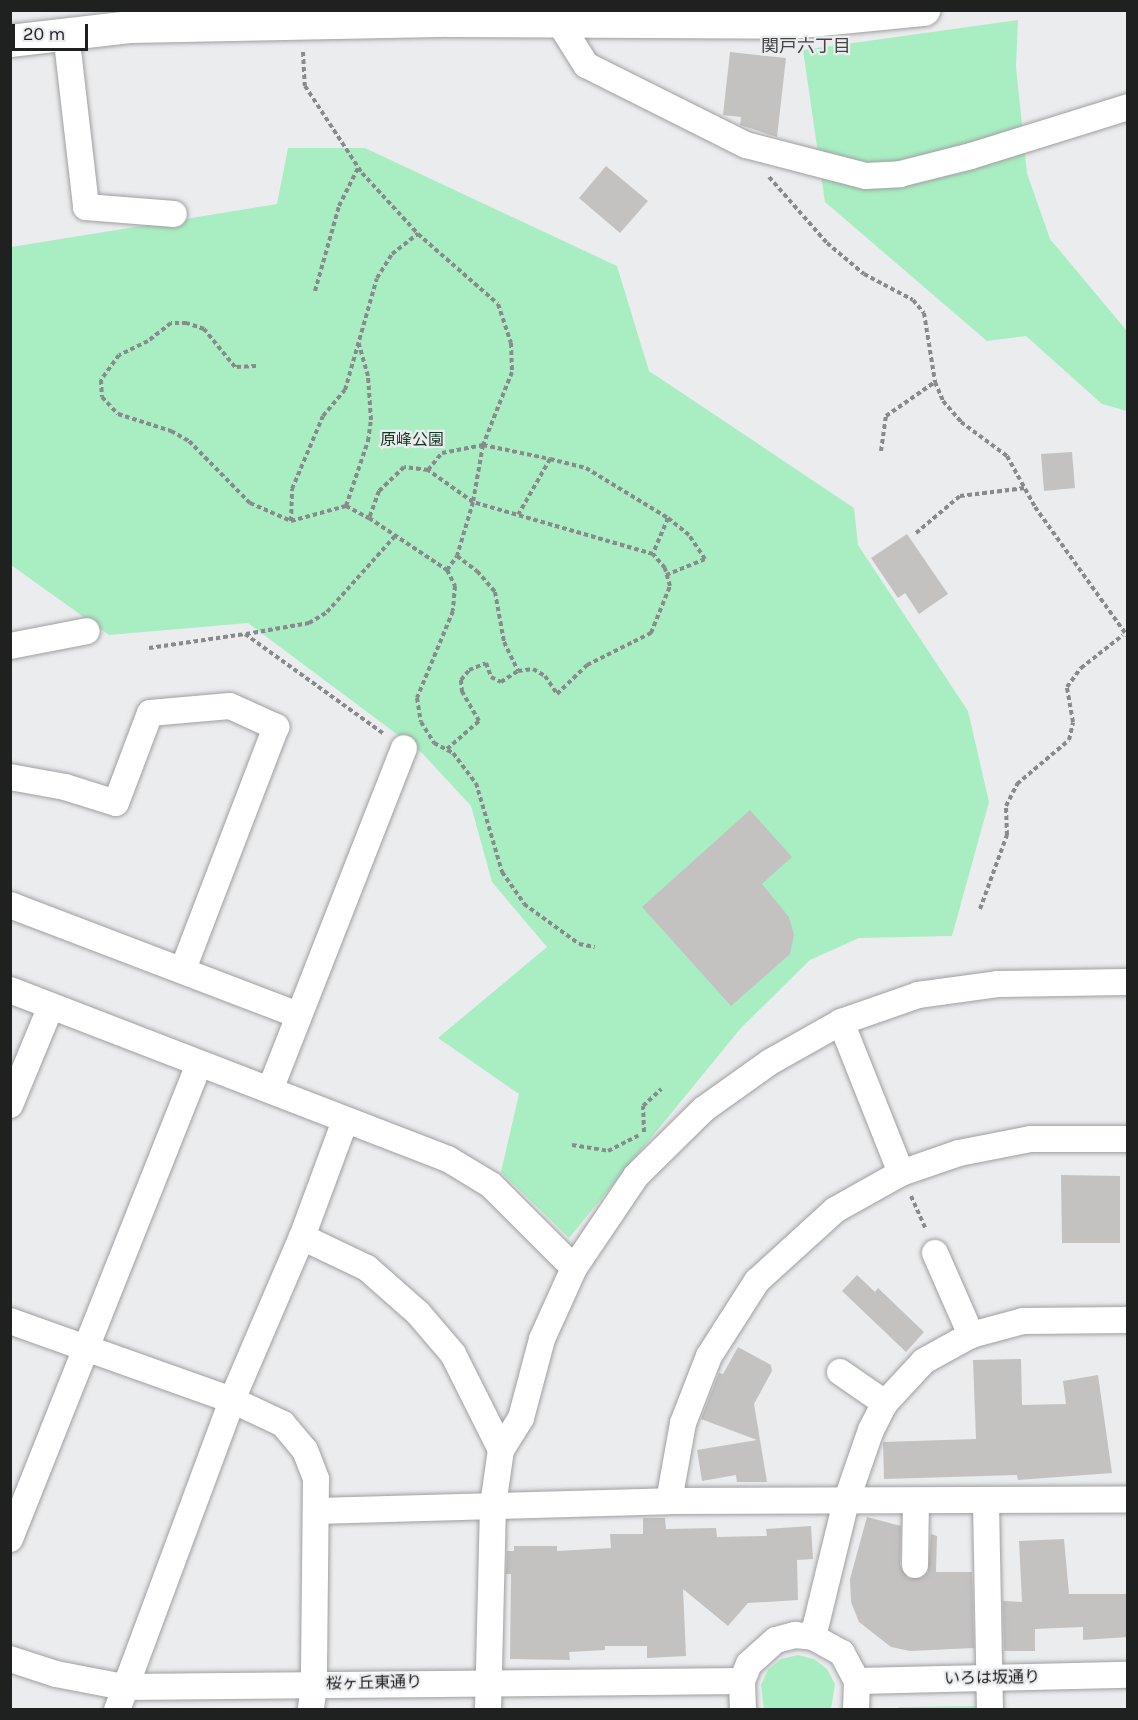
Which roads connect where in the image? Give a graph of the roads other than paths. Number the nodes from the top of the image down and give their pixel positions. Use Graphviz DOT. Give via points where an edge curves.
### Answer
graph roads {
  1 [pos="924,10"];
  2 [pos="448,16"];
  3 [pos="559,22"];
  4 [pos="66,33"];
  5 [pos="10,41"];
  6 [pos="1128,107"];
  7 [pos="174,214"];
  8 [pos="87,631"];
  9 [pos="10,646"];
  10 [pos="404,748"];
  11 [pos="10,777"];
  12 [pos="10,905"];
  13 [pos="183,969"];
  14 [pos="1128,982"];
  15 [pos="10,990"];
  16 [pos="51,1006"];
  17 [pos="298,1015"];
  18 [pos="841,1022"];
  19 [pos="199,1064"];
  20 [pos="270,1090"];
  21 [pos="10,1105"];
  22 [pos="345,1121"];
  23 [pos="1128,1139"];
  24 [pos="901,1173"];
  25 [pos="302,1237"];
  26 [pos="935,1253"];
  27 [pos="574,1268"];
  28 [pos="1128,1320"];
  29 [pos="10,1321"];
  30 [pos="971,1335"];
  31 [pos="86,1351"];
  32 [pos="840,1372"];
  33 [pos="232,1400"];
  34 [pos="885,1403"];
  35 [pos="501,1450"];
  36 [pos="1128,1499"];
  37 [pos="669,1501"];
  38 [pos="846,1502"];
  39 [pos="916,1503"];
  40 [pos="986,1503"];
  41 [pos="493,1505"];
  42 [pos="316,1511"];
  43 [pos="10,1539"];
  44 [pos="915,1565"];
  45 [pos="813,1637"];
  46 [pos="10,1659"];
  47 [pos="1128,1675"];
  48 [pos="990,1677"];
  49 [pos="742,1681"];
  50 [pos="857,1681"];
  51 [pos="491,1682"];
  52 [pos="314,1684"];
  53 [pos="120,1698"];
  54 [pos="311,1710"];
  55 [pos="488,1710"];
  56 [pos="743,1710"];
  57 [pos="856,1710"];
  58 [pos="990,1710"];
  1 -- 3 [label="main road" via="791,23"];
  2 -- 3 [label="main road"];
  2 -- 4 [label="main road" via="131,27"];
  3 -- 6 [label="street" via="586,65 746,145 866,176 900,174"];
  4 -- 5 [label="main road"];
  4 -- 7 [label="street" via="86,207"];
  8 -- 9 [label="street"];
  10 -- 17 [label="street"];
  11 -- 13 [label="street" via="64,787 116,803 150,713 230,706 276,727"];
  12 -- 13 [label="street"];
  13 -- 17 [label="street"];
  14 -- 18 [label="street" via="997,984 918,995"];
  15 -- 16 [label="street"];
  16 -- 19 [label="street"];
  16 -- 21 [label="street"];
  17 -- 20 [label="street"];
  18 -- 24 [label="street"];
  18 -- 27 [label="street" via="770,1062 704,1109 636,1176"];
  19 -- 20 [label="street"];
  19 -- 31 [label="street"];
  20 -- 22 [label="street"];
  22 -- 25 [label="street"];
  22 -- 27 [label="street" via="448,1159 491,1185"];
  23 -- 24 [label="street" via="1031,1139 959,1153"];
  24 -- 37 [label="street" via="834,1210 757,1281 709,1356 683,1423"];
  25 -- 33 [label="street"];
  25 -- 35 [label="street" via="367,1268 418,1313 453,1354"];
  26 -- 30 [label="street"];
  27 -- 35 [label="street" via="542,1339 521,1418"];
  28 -- 30 [label="street" via="1023,1321"];
  29 -- 31 [label="street"];
  30 -- 34 [label="street" via="924,1361"];
  31 -- 33 [label="street"];
  31 -- 43 [label="street"];
  32 -- 34 [label="street"];
  33 -- 42 [label="street" via="283,1424 304,1450 316,1479"];
  33 -- 53 [label="street"];
  34 -- 38 [label="street"];
  35 -- 41 [label="street"];
  36 -- 40 [label="street"];
  37 -- 38 [label="street"];
  37 -- 41 [label="street"];
  38 -- 39 [label="street"];
  38 -- 45 [label="street"];
  39 -- 40 [label="street"];
  39 -- 44 [label="street"];
  40 -- 48 [label="street"];
  41 -- 42 [label="street"];
  41 -- 51 [label="street"];
  42 -- 52 [label="street"];
  45 -- 49 [label="street" via="795,1635 769,1645 749,1664"];
  45 -- 50 [label="street" via="842,1653"];
  46 -- 53 [label="street, 桜ヶ丘東通り"];
  47 -- 48 [label="street, いろは坂通り"];
  48 -- 50 [label="street, いろは坂通り"];
  48 -- 58 [label="street"];
  49 -- 51 [label="street, 桜ヶ丘東通り"];
  49 -- 56 [label="street"];
  50 -- 57 [label="street"];
  51 -- 52 [label="street, 桜ヶ丘東通り"];
  51 -- 55 [label="street"];
  52 -- 53 [label="street, 桜ヶ丘東通り"];
  52 -- 54 [label="street"];
}
